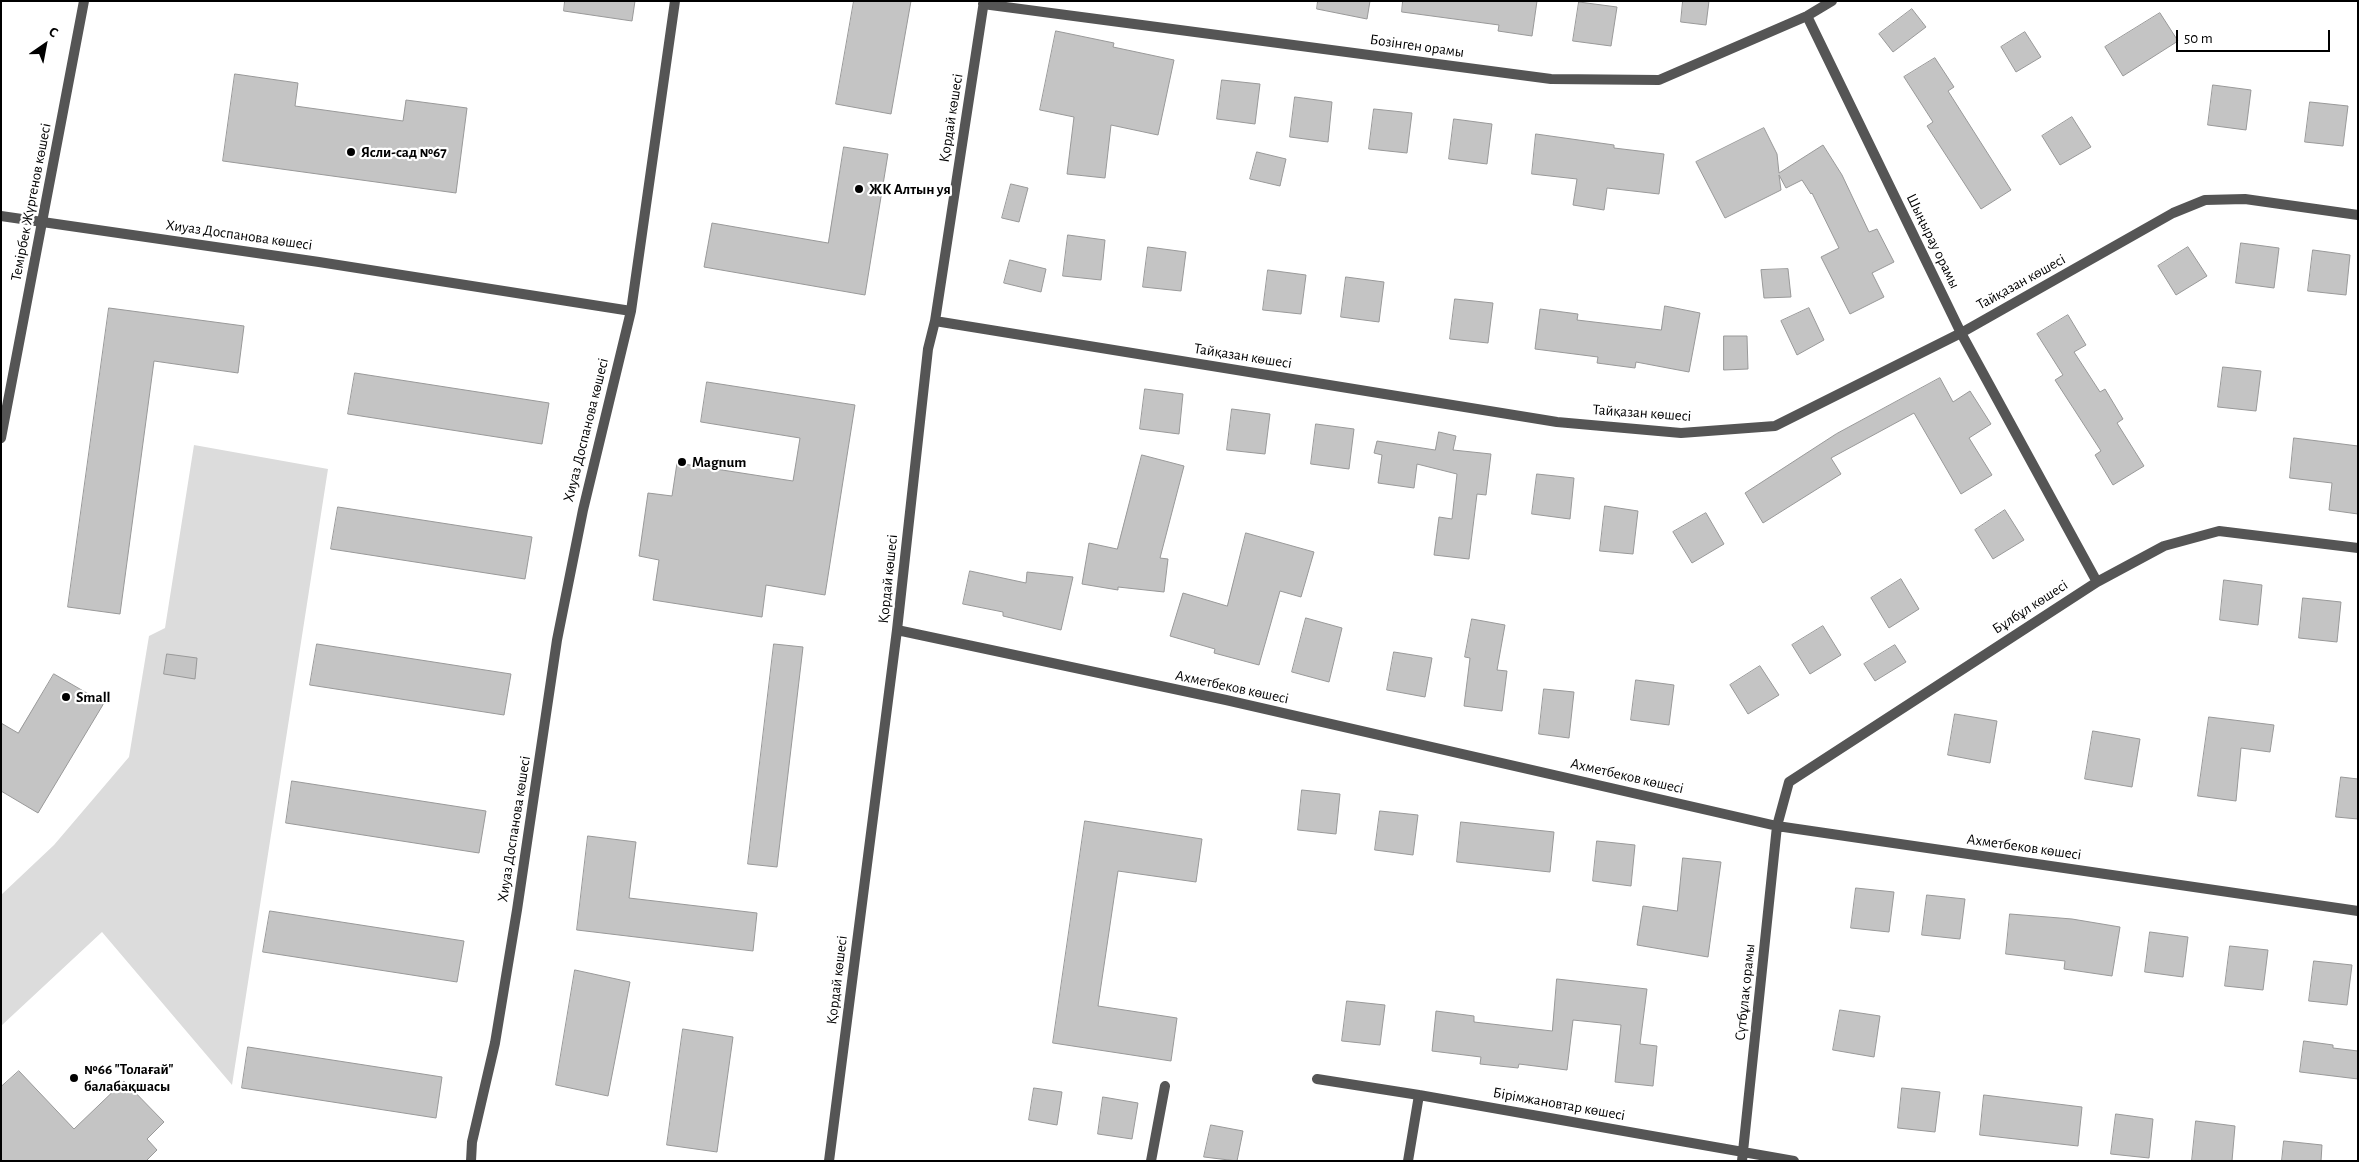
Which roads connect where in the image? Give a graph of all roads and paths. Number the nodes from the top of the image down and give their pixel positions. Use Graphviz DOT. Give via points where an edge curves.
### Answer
graph roads {
  1 [pos="84,1"];
  2 [pos="674,1"];
  3 [pos="1832,1"];
  4 [pos="983,2"];
  5 [pos="1807,16"];
  6 [pos="2358,215"];
  7 [pos="1,216"];
  8 [pos="43,222"];
  9 [pos="631,311"];
  10 [pos="935,321"];
  11 [pos="1961,333"];
  12 [pos="1,438"];
  13 [pos="2358,548"];
  14 [pos="2097,582"];
  15 [pos="897,630"];
  16 [pos="1778,826"];
  17 [pos="2358,911"];
  18 [pos="1317,1079"];
  19 [pos="1165,1086"];
  20 [pos="1419,1095"];
  21 [pos="1742,1156"];
  22 [pos="471,1161"];
  23 [pos="829,1161"];
  24 [pos="1151,1161"];
  25 [pos="1408,1161"];
  26 [pos="1794,1161"];
  1 -- 8 [label="street, Темірбек Жүргенов көшесі"];
  2 -- 9 [label="street"];
  3 -- 5 [label="street, Бозінген орамы"];
  4 -- 5 [label="street, Бозінген орамы" via="1541,78 1580,80 1659,80"];
  4 -- 10 [label="street, Қордай көшесі"];
  5 -- 11 [label="street, Шыңырау орамы"];
  6 -- 11 [label="street, Тайқазан көшесі" via="2245,199 2204,200 2173,213"];
  7 -- 8 [label="street, Хиуаз Доспанова көшесі"];
  8 -- 9 [label="street, Хиуаз Доспанова көшесі"];
  8 -- 12 [label="street, Темірбек Жүргенов көшесі"];
  9 -- 22 [label="street, Хиуаз Доспанова көшесі" via="582,510 557,640 495,1043 472,1142"];
  10 -- 11 [label="street, Тайқазан көшесі" via="1557,422 1681,433 1775,426"];
  10 -- 15 [label="street, Қордай көшесі" via="928,349"];
  11 -- 14 [label="street, Шыңырау орамы"];
  13 -- 14 [label="street, Бұлбұл көшесі" via="2219,531 2164,546"];
  14 -- 16 [label="street, Бұлбұл көшесі" via="1789,782"];
  15 -- 16 [label="street, Ахметбеков көшесі" via="1226,700"];
  15 -- 23 [label="street, Қордай көшесі"];
  16 -- 17 [label="street, Ахметбеков көшесі"];
  16 -- 21 [label="street, Cүтбұлақ орамы"];
  18 -- 20 [label="street, Бірімжановтар көшесі"];
  19 -- 24 [label="street"];
  20 -- 21 [label="street, Бірімжановтар көшесі"];
  20 -- 25 [label="street"];
  21 -- 26 [label="street, Бірімжановтар көшесі"];
}
